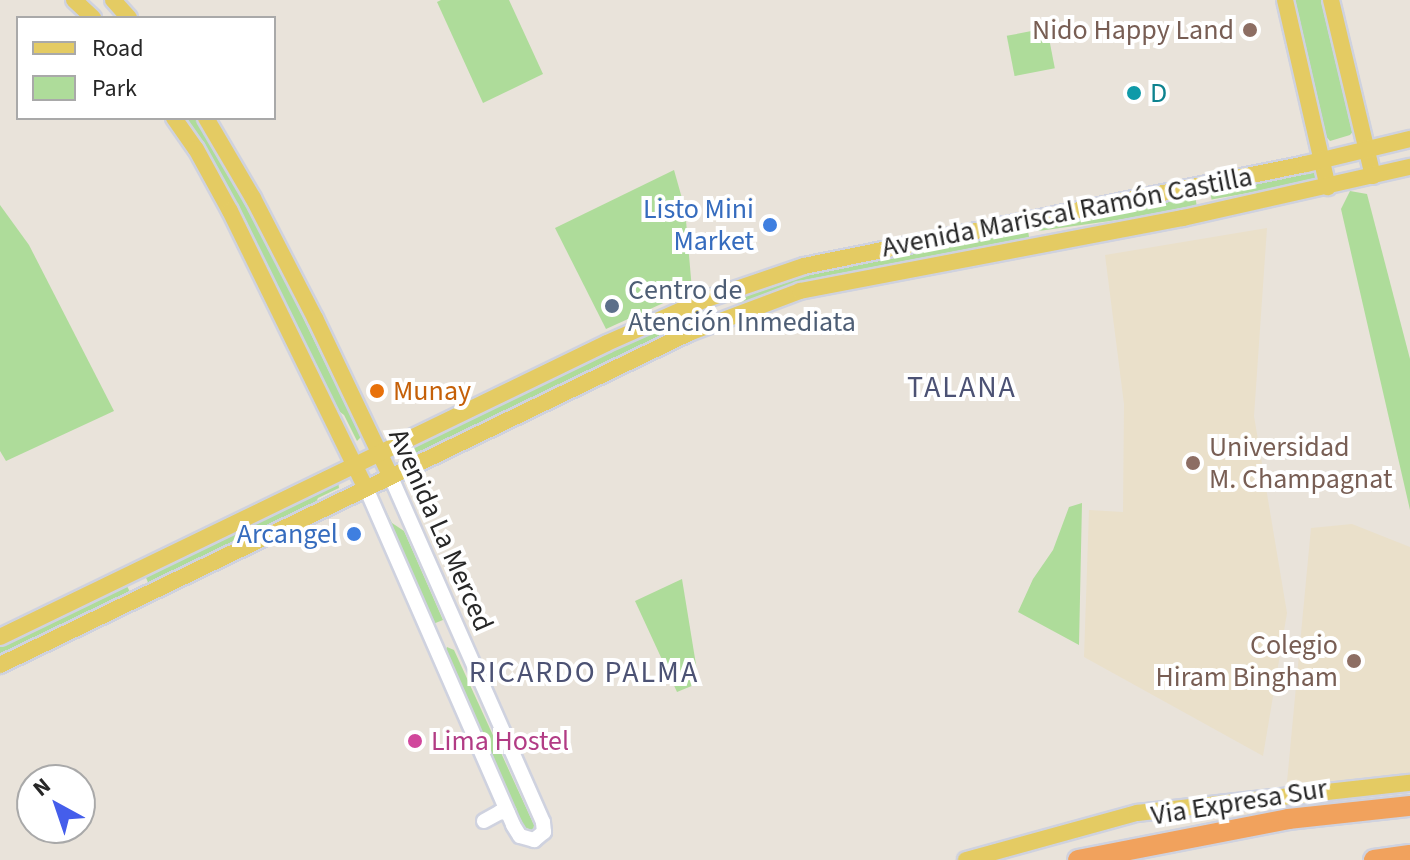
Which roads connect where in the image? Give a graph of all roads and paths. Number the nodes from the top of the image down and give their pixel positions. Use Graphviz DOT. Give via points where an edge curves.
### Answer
graph roads {
  1 [pos="74,0"];
  2 [pos="113,0"];
  3 [pos="1285,0"];
  4 [pos="1331,0"];
  5 [pos="91,16"];
  6 [pos="127,16"];
  7 [pos="175,120"];
  8 [pos="207,120"];
  9 [pos="1410,139"];
  10 [pos="1367,149"];
  11 [pos="1322,160"];
  12 [pos="1410,167"];
  13 [pos="1373,176"];
  14 [pos="1328,187"];
  15 [pos="714,297"];
  16 [pos="723,320"];
  17 [pos="380,453"];
  18 [pos="355,464"];
  19 [pos="391,477"];
  20 [pos="366,488"];
  21 [pos="135,572"];
  22 [pos="147,594"];
  23 [pos="455,627"];
  24 [pos="0,637"];
  25 [pos="432,637"];
  26 [pos="0,665"];
  27 [pos="1410,783"];
  28 [pos="1410,806"];
  29 [pos="508,813"];
  30 [pos="484,821"];
  31 [pos="1410,855"];
  32 [pos="966,860"];
  33 [pos="1078,860"];
  34 [pos="1374,860"];
  1 -- 5 [label="main road"];
  2 -- 6 [label="main road"];
  3 -- 11 [label="main road"];
  4 -- 10 [label="main road"];
  7 -- 18 [label="main road, Avenida La Merced" via="230,211"];
  8 -- 17 [label="main road, Avenida La Merced" via="260,211"];
  9 -- 10 [label="main road, Avenida Mariscal Ramón Castilla"];
  10 -- 11 [label="main road, Avenida Mariscal Ramón Castilla"];
  10 -- 13 [label="main road"];
  11 -- 14 [label="main road"];
  11 -- 15 [label="main road, Avenida Mariscal Ramón Castilla" via="804,266"];
  12 -- 13 [label="main road, Avenida Mariscal Ramón Castilla"];
  13 -- 14 [label="main road, Avenida Mariscal Ramón Castilla"];
  14 -- 16 [label="main road, Avenida Mariscal Ramón Castilla" via="800,291"];
  15 -- 16 [label="main road"];
  15 -- 17 [label="main road, Avenida Mariscal Ramón Castilla"];
  16 -- 19 [label="main road, Avenida Mariscal Ramón Castilla"];
  17 -- 18 [label="main road, Avenida Mariscal Ramón Castilla"];
  17 -- 19 [label="main road, Avenida La Merced"];
  18 -- 20 [label="main road, Avenida La Merced"];
  18 -- 21 [label="main road, Avenida Mariscal Ramón Castilla"];
  19 -- 20 [label="main road, Avenida Mariscal Ramón Castilla"];
  19 -- 23 [label="street, Avenida La Merced"];
  20 -- 22 [label="main road, Avenida Mariscal Ramón Castilla"];
  20 -- 25 [label="street, Avenida La Merced"];
  21 -- 22 [label="main road"];
  21 -- 24 [label="main road, Avenida Mariscal Ramón Castilla"];
  22 -- 26 [label="main road, Avenida Mariscal Ramón Castilla"];
  23 -- 25 [label="street"];
  23 -- 29 [label="street, Avenida La Merced" via="544,832 534,840 520,836"];
  25 -- 29 [label="street, Avenida La Merced"];
  27 -- 32 [label="main road" via="1137,813"];
  28 -- 33 [label="highway, Via Expresa Sur" via="1288,819"];
  29 -- 30 [label="street"];
  31 -- 34 [label="highway"];
}
